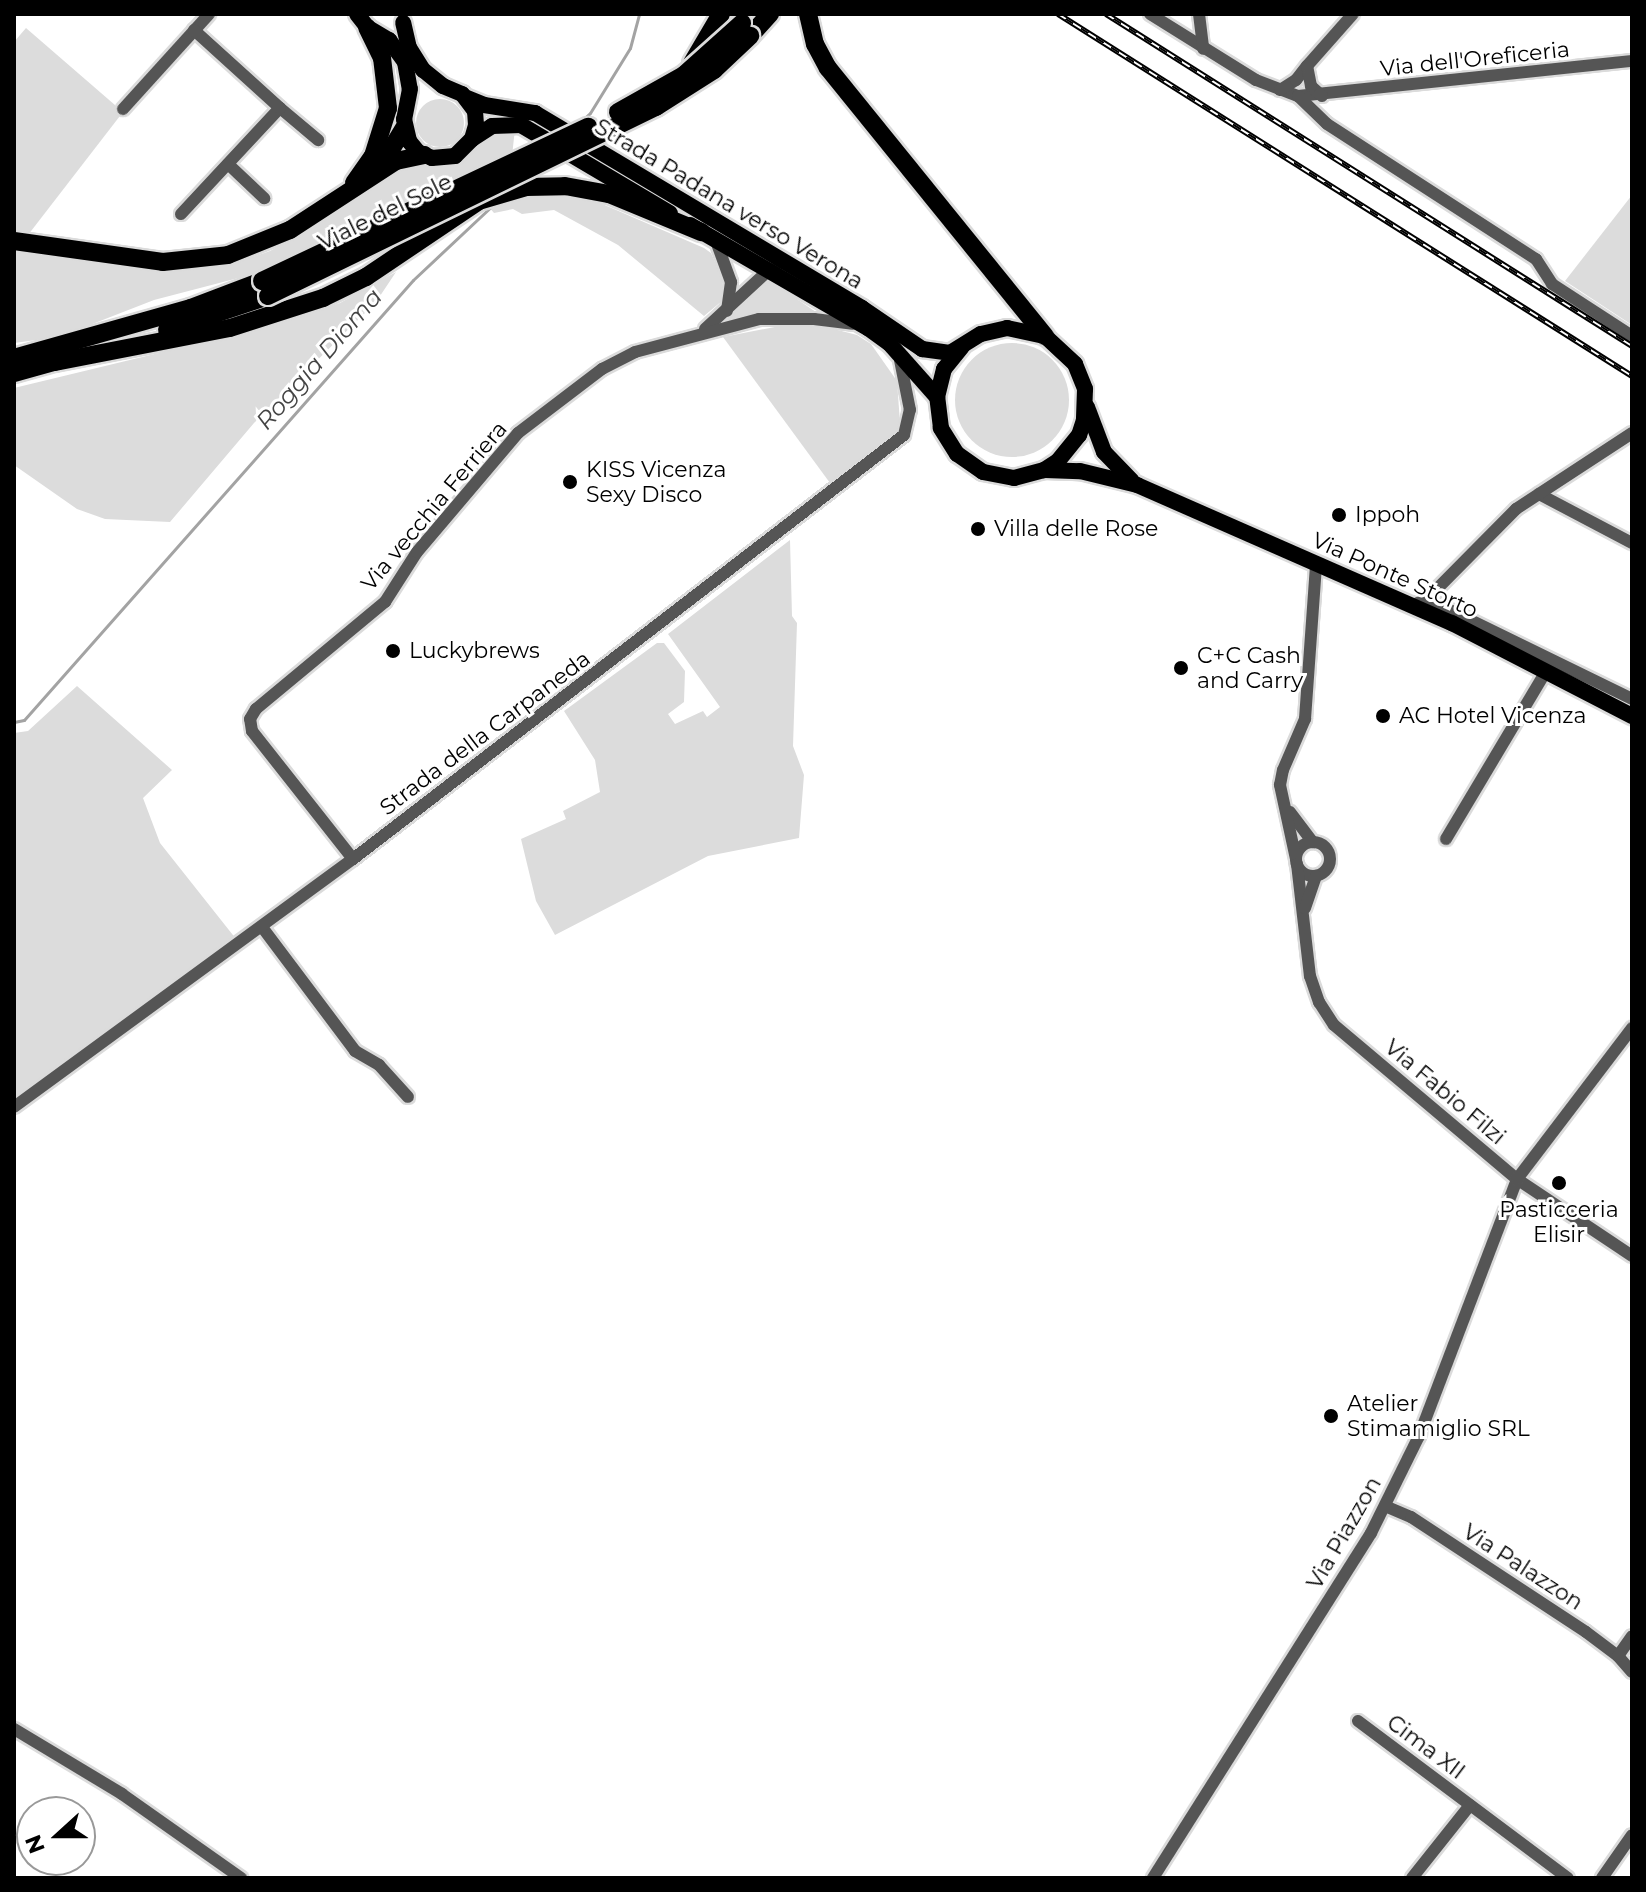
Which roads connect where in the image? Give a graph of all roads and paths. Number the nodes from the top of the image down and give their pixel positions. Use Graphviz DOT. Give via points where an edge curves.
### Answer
graph roads {
  1 [pos="209,14"];
  2 [pos="721,14"];
  3 [pos="770,14"];
  4 [pos="808,14"];
  5 [pos="1150,14"];
  6 [pos="1169,14"];
  7 [pos="1199,14"];
  8 [pos="1353,14"];
  9 [pos="406,18"];
  10 [pos="368,24"];
  11 [pos="748,25"];
  12 [pos="1170,28"];
  13 [pos="194,30"];
  14 [pos="1203,49"];
  15 [pos="1632,61"];
  16 [pos="1307,66"];
  17 [pos="684,75"];
  18 [pos="443,86"];
  19 [pos="1280,90"];
  20 [pos="1298,96"];
  21 [pos="1322,96"];
  22 [pos="467,98"];
  23 [pos="409,103"];
  24 [pos="280,108"];
  25 [pos="123,109"];
  26 [pos="404,128"];
  27 [pos="472,139"];
  28 [pos="318,140"];
  29 [pos="564,140"];
  30 [pos="424,155"];
  31 [pos="228,164"];
  32 [pos="348,189"];
  33 [pos="264,198"];
  34 [pos="181,214"];
  35 [pos="709,236"];
  36 [pos="14,241"];
  37 [pos="792,266"];
  38 [pos="769,270"];
  39 [pos="265,288"];
  40 [pos="727,311"];
  41 [pos="868,328"];
  42 [pos="696,336"];
  43 [pos="1045,336"];
  44 [pos="1632,336"];
  45 [pos="962,347"];
  46 [pos="896,349"];
  47 [pos="14,358"];
  48 [pos="55,362"];
  49 [pos="14,373"];
  50 [pos="937,397"];
  51 [pos="1086,403"];
  52 [pos="1632,433"];
  53 [pos="1044,470"];
  54 [pos="1137,485"];
  55 [pos="1539,494"];
  56 [pos="1632,543"];
  57 [pos="1316,564"];
  58 [pos="1420,602"];
  59 [pos="1546,671"];
  60 [pos="1632,699"];
  61 [pos="1632,716"];
  62 [pos="1282,799"];
  63 [pos="1446,839"];
  64 [pos="1313,842"];
  65 [pos="353,859"];
  66 [pos="1297,861"];
  67 [pos="1316,876"];
  68 [pos="1304,911"];
  69 [pos="262,927"];
  70 [pos="1632,1028"];
  71 [pos="408,1097"];
  72 [pos="14,1107"];
  73 [pos="1517,1179"];
  74 [pos="1632,1256"];
  75 [pos="1385,1506"];
  76 [pos="1632,1636"];
  77 [pos="1618,1656"];
  78 [pos="1632,1672"];
  79 [pos="1358,1721"];
  80 [pos="14,1729"];
  81 [pos="1470,1805"];
  82 [pos="1632,1835"];
  83 [pos="241,1878"];
  84 [pos="1153,1878"];
  85 [pos="1412,1878"];
  86 [pos="1568,1878"];
  87 [pos="1602,1878"];
  1 -- 13 [label="street"];
  2 -- 17 [label="highway, bridge"];
  3 -- 11 [label="highway"];
  4 -- 43 [label="highway" via="828,68"];
  5 -- 12 [label="street, Via dell'Oreficeria"];
  6 -- 12 [label="street"];
  7 -- 14 [label="street"];
  8 -- 16 [label="street"];
  9 -- 10 [label="main road" via="392,30"];
  9 -- 18 [label="main road" via="415,59"];
  10 -- 23 [label="main road" via="405,62"];
  10 -- 32 [label="highway" via="382,58 388,108 373,156"];
  11 -- 17 [label="highway, Viale del Sole, bridge"];
  11 -- 39 [label="highway, Viale del Sole, bridge" via="714,70 656,107"];
  12 -- 14 [label="street, Via dell'Oreficeria"];
  13 -- 24 [label="street"];
  13 -- 25 [label="street"];
  14 -- 19 [label="street, Via dell'Oreficeria"];
  15 -- 21 [label="street, Via dell'Oreficeria"];
  16 -- 19 [label="street"];
  16 -- 21 [label="street" via="1311,86"];
  17 -- 39 [label="highway, Viale del Sole, bridge"];
  18 -- 22 [label="main road"];
  18 -- 23 [label="main road" via="427,88"];
  19 -- 20 [label="street, Via dell'Oreficeria"];
  20 -- 21 [label="street, Via dell'Oreficeria"];
  20 -- 44 [label="street" via="1327,124 1536,259 1552,284"];
  22 -- 27 [label="main road" via="476,118"];
  22 -- 29 [label="main road, Strada Padana verso Verona" via="531,111"];
  23 -- 26 [label="main road"];
  24 -- 28 [label="street"];
  24 -- 31 [label="street"];
  26 -- 30 [label="main road"];
  26 -- 32 [label="highway" via="389,153"];
  27 -- 29 [label="main road, Strada Padana verso Verona" via="492,126 511,124"];
  27 -- 30 [label="main road" via="455,156"];
  29 -- 35 [label="main road, Strada Padana verso Verona"];
  29 -- 37 [label="main road, Strada Padana verso Verona"];
  30 -- 32 [label="highway" via="396,161"];
  31 -- 33 [label="street"];
  31 -- 34 [label="street"];
  32 -- 36 [label="highway" via="290,230 228,255 163,262"];
  35 -- 38 [label="main road, Strada Padana verso Verona"];
  35 -- 40 [label="street" via="731,282"];
  35 -- 48 [label="highway" via="609,194 565,186 518,189 446,220 379,269 323,298 230,328"];
  37 -- 38 [label="street"];
  37 -- 45 [label="main road, Strada Padana verso Verona" via="922,349 950,353"];
  38 -- 40 [label="street, Via vecchia Ferriera"];
  38 -- 41 [label="main road, Strada Padana verso Verona"];
  39 -- 47 [label="highway, Viale del Sole"];
  39 -- 48 [label="highway, Viale del Sole" via="197,321"];
  40 -- 42 [label="street, Via vecchia Ferriera"];
  41 -- 42 [label="street, Via vecchia Ferriera" via="837,320 778,318"];
  41 -- 46 [label="main road, Strada Padana verso Verona"];
  42 -- 65 [label="street, Via vecchia Ferriera" via="635,352 602,369 518,433 417,552 385,602 256,709 250,719 252,731"];
  43 -- 45 [label="main road, Strada Padana verso Verona" via="1007,328 981,334"];
  43 -- 51 [label="main road" via="1075,364"];
  45 -- 50 [label="main road" via="944,369"];
  46 -- 50 [label="main road, Strada Padana verso Verona"];
  46 -- 65 [label="street, Strada della Carpaneda" via="908,386 904,435"];
  48 -- 49 [label="highway, Viale del Sole"];
  50 -- 53 [label="main road, Strada Padana verso Verona" via="948,442 969,464 998,476 1029,476"];
  51 -- 53 [label="main road" via="1079,435"];
  51 -- 54 [label="main road, Via Ponte Storto" via="1104,452"];
  52 -- 55 [label="street"];
  53 -- 54 [label="main road, Via Ponte Storto" via="1080,471"];
  54 -- 57 [label="main road, Via Ponte Storto"];
  55 -- 56 [label="street"];
  55 -- 58 [label="street" via="1473,548"];
  57 -- 58 [label="main road, Via Ponte Storto"];
  57 -- 62 [label="street" via="1305,719 1283,770"];
  58 -- 59 [label="main road, Via Ponte Storto"];
  58 -- 60 [label="street"];
  59 -- 61 [label="main road, Via Ponte Storto"];
  59 -- 63 [label="street"];
  62 -- 64 [label="street"];
  62 -- 66 [label="street, Via Fabio Filzi"];
  64 -- 66 [label="street" via="1303,845"];
  64 -- 67 [label="street" via="1326,848 1331,860"];
  65 -- 69 [label="street, Strada della Carpaneda"];
  66 -- 67 [label="street" via="1302,872"];
  66 -- 68 [label="street, Via Fabio Filzi"];
  67 -- 68 [label="street, Via Fabio Filzi"];
  68 -- 73 [label="street, Via Fabio Filzi" via="1310,976 1334,1025"];
  69 -- 71 [label="street" via="355,1051 379,1065"];
  69 -- 72 [label="street, Strada della Carpaneda"];
  70 -- 73 [label="street, Via Piazzon"];
  73 -- 74 [label="street, Via Fabio Filzi"];
  73 -- 75 [label="street, Via Piazzon" via="1419,1436"];
  75 -- 77 [label="street, Via Palazzon" via="1411,1517"];
  75 -- 84 [label="street, Via Piazzon"];
  76 -- 77 [label="street"];
  77 -- 78 [label="street, Via Palazzon"];
  79 -- 81 [label="street, Cima XII"];
  80 -- 83 [label="street" via="122,1794"];
  81 -- 85 [label="street, Cima XII"];
  81 -- 86 [label="street, Cima XII"];
  82 -- 87 [label="street"];
}
